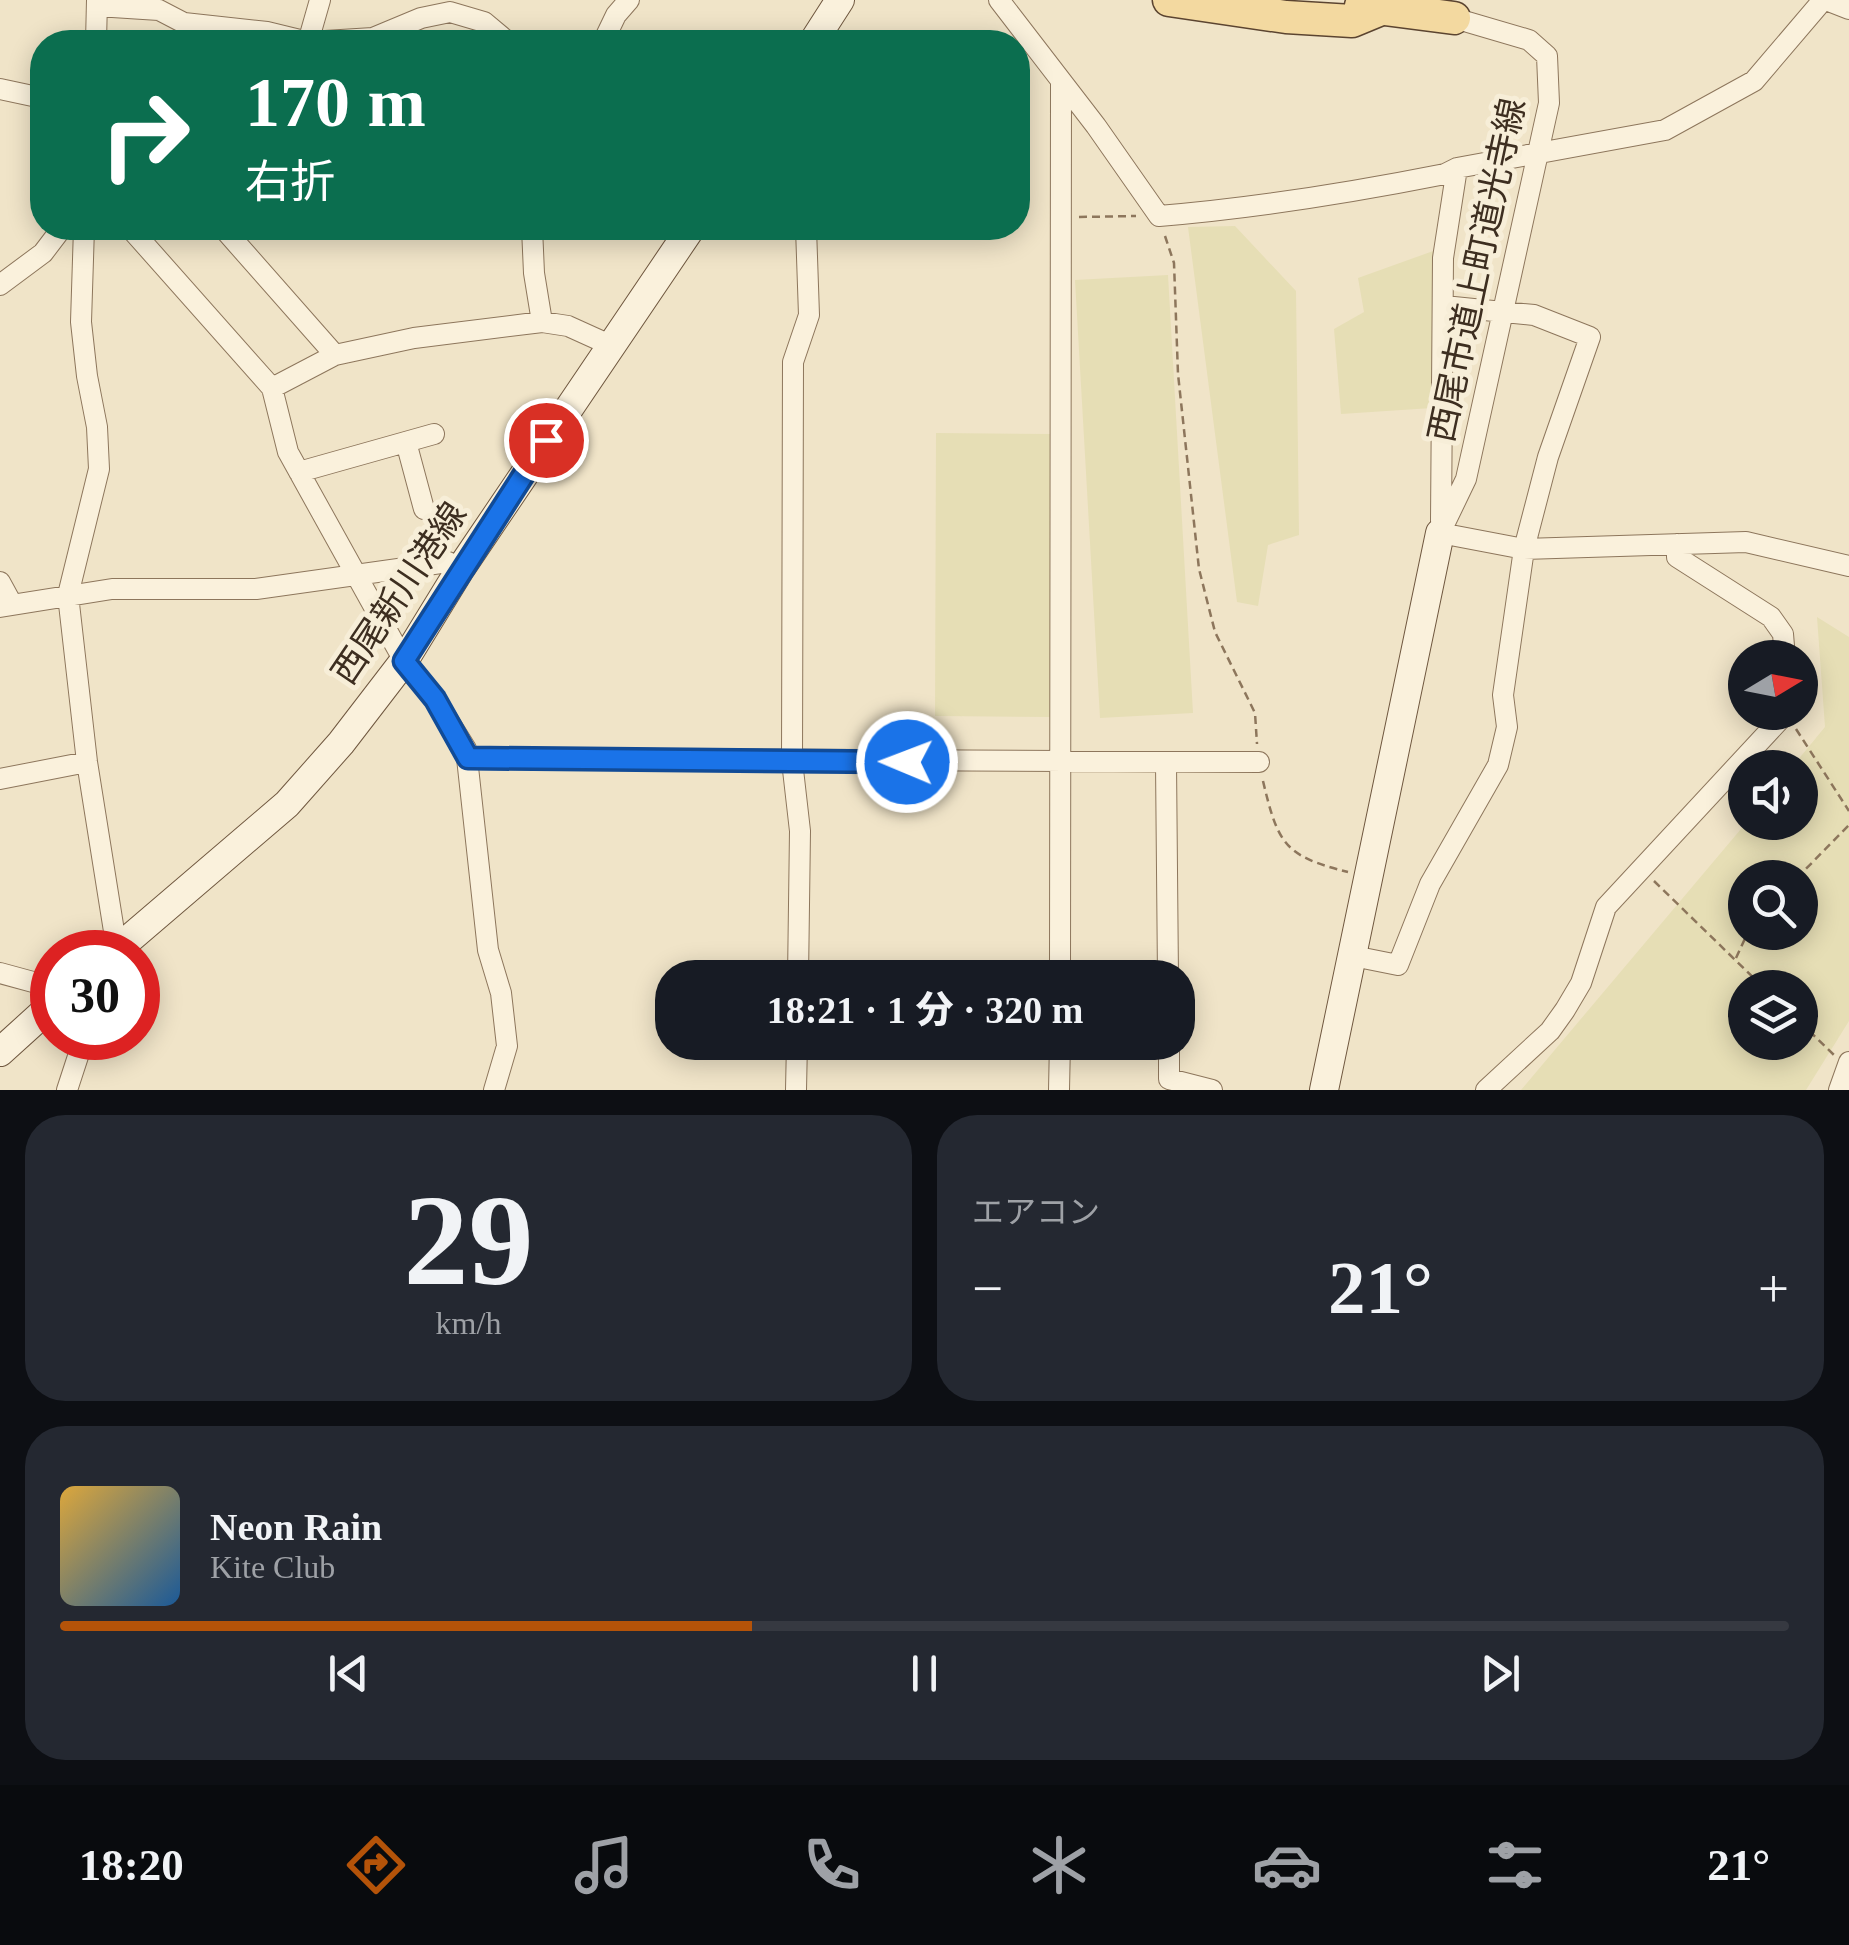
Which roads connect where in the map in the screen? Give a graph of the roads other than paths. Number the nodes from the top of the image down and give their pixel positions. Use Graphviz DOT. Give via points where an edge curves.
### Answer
graph roads {
  1 [pos="320,0"];
  2 [pos="629,0"];
  3 [pos="840,0"];
  4 [pos="999,0"];
  5 [pos="1169,0"];
  6 [pos="1322,0"];
  7 [pos="1824,0"];
  8 [pos="97,3"];
  9 [pos="1381,8"];
  10 [pos="1454,9"];
  11 [pos="1849,9"];
  12 [pos="96,30"];
  13 [pos="249,30"];
  14 [pos="311,30"];
  15 [pos="392,30"];
  16 [pos="494,30"];
  17 [pos="609,30"];
  18 [pos="821,30"];
  19 [pos="1022,30"];
  20 [pos="1030,41"];
  21 [pos="1062,84"];
  22 [pos="0,89"];
  23 [pos="30,95"];
  24 [pos="1538,155"];
  25 [pos="1457,168"];
  26 [pos="52,240"];
  27 [pos="83,240"];
  28 [pos="141,240"];
  29 [pos="234,240"];
  30 [pos="533,240"];
  31 [pos="683,240"];
  32 [pos="806,240"];
  33 [pos="0,285"];
  34 [pos="1444,306"];
  35 [pos="1504,312"];
  36 [pos="542,322"];
  37 [pos="610,345"];
  38 [pos="335,355"];
  39 [pos="272,388"];
  40 [pos="434,434"];
  41 [pos="406,442"];
  42 [pos="299,472"];
  43 [pos="424,509"];
  44 [pos="1440,533"];
  45 [pos="1678,544"];
  46 [pos="1524,549"];
  47 [pos="1849,566"];
  48 [pos="462,568"];
  49 [pos="358,572"];
  50 [pos="0,582"];
  51 [pos="68,595"];
  52 [pos="6,606"];
  53 [pos="1784,640"];
  54 [pos="404,661"];
  55 [pos="1772,730"];
  56 [pos="468,758"];
  57 [pos="792,761"];
  58 [pos="87,762"];
  59 [pos="1258,762"];
  60 [pos="1060,763"];
  61 [pos="1166,763"];
  62 [pos="0,780"];
  63 [pos="113,930"];
  64 [pos="140,930"];
  65 [pos="1353,956"];
  66 [pos="798,960"];
  67 [pos="1060,960"];
  68 [pos="1168,960"];
  69 [pos="0,973"];
  70 [pos="30,980"];
  71 [pos="30,1025"];
  72 [pos="0,1052"];
  73 [pos="76,1060"];
  74 [pos="797,1060"];
  75 [pos="1060,1060"];
  76 [pos="1169,1060"];
  77 [pos="1847,1064"];
  78 [pos="66,1090"];
  79 [pos="494,1090"];
  80 [pos="796,1090"];
  81 [pos="1059,1090"];
  82 [pos="1212,1090"];
  83 [pos="1324,1090"];
  84 [pos="1486,1090"];
  85 [pos="1840,1090"];
  1 -- 14 [label="street"];
  2 -- 17 [label="street"];
  3 -- 18 [label="main road"];
  4 -- 19 [label="street"];
  5 -- 9 [label="main road" via="1352,20"];
  6 -- 9 [label="main road"];
  7 -- 11 [label="street"];
  7 -- 24 [label="street" via="1754,81 1665,130"];
  8 -- 12 [label="street"];
  8 -- 13 [label="street"];
  9 -- 10 [label="main road"];
  10 -- 24 [label="street, 西尾市道上町道光寺線" via="1529,40 1547,56 1550,103"];
  15 -- 16 [label="street" via="450,12"];
  20 -- 21 [label="street"];
  21 -- 25 [label="street" via="1158,216 1356,192"];
  21 -- 60 [label="street"];
  22 -- 23 [label="street"];
  24 -- 25 [label="street"];
  24 -- 35 [label="street, 西尾市道上町道光寺線"];
  25 -- 34 [label="street"];
  26 -- 33 [label="street"];
  27 -- 51 [label="street" via="80,322 99,469"];
  28 -- 39 [label="street"];
  29 -- 38 [label="street"];
  30 -- 36 [label="street"];
  31 -- 37 [label="main road, 西尾新川港線"];
  32 -- 57 [label="street" via="808,314 794,362"];
  34 -- 35 [label="street"];
  34 -- 44 [label="street"];
  35 -- 44 [label="street, 西尾市道上町道光寺線" via="1466,479"];
  35 -- 46 [label="street" via="1534,314 1590,337"];
  36 -- 37 [label="street"];
  36 -- 38 [label="street"];
  37 -- 48 [label="main road, 西尾新川港線"];
  38 -- 39 [label="street"];
  39 -- 42 [label="street"];
  40 -- 41 [label="street"];
  41 -- 42 [label="street"];
  41 -- 43 [label="street"];
  42 -- 49 [label="street"];
  44 -- 46 [label="street"];
  44 -- 65 [label="main road"];
  45 -- 46 [label="street"];
  45 -- 47 [label="street" via="1746,542"];
  45 -- 53 [label="street" via="1677,557 1771,617"];
  46 -- 65 [label="street" via="1498,765 1430,884 1398,965"];
  48 -- 49 [label="street" via="448,562"];
  48 -- 54 [label="main road, 西尾新川港線"];
  49 -- 51 [label="street" via="256,589"];
  49 -- 54 [label="street"];
  50 -- 52 [label="street"];
  51 -- 52 [label="street"];
  51 -- 58 [label="street"];
  54 -- 56 [label="street"];
  54 -- 64 [label="main road, 西尾新川港線" via="287,804"];
  55 -- 84 [label="street" via="1606,906 1565,1010"];
  56 -- 57 [label="street"];
  56 -- 79 [label="street" via="488,950 502,994 507,1046"];
  57 -- 60 [label="street"];
  57 -- 66 [label="street" via="800,832"];
  58 -- 62 [label="street"];
  58 -- 63 [label="street"];
  59 -- 61 [label="street"];
  60 -- 61 [label="street"];
  60 -- 67 [label="street"];
  61 -- 68 [label="street"];
  65 -- 83 [label="main road"];
  69 -- 70 [label="street"];
  71 -- 72 [label="main road"];
  73 -- 78 [label="street"];
  74 -- 80 [label="street"];
  75 -- 81 [label="street"];
  76 -- 82 [label="street" via="1170,1079"];
  77 -- 85 [label="street"];
}
